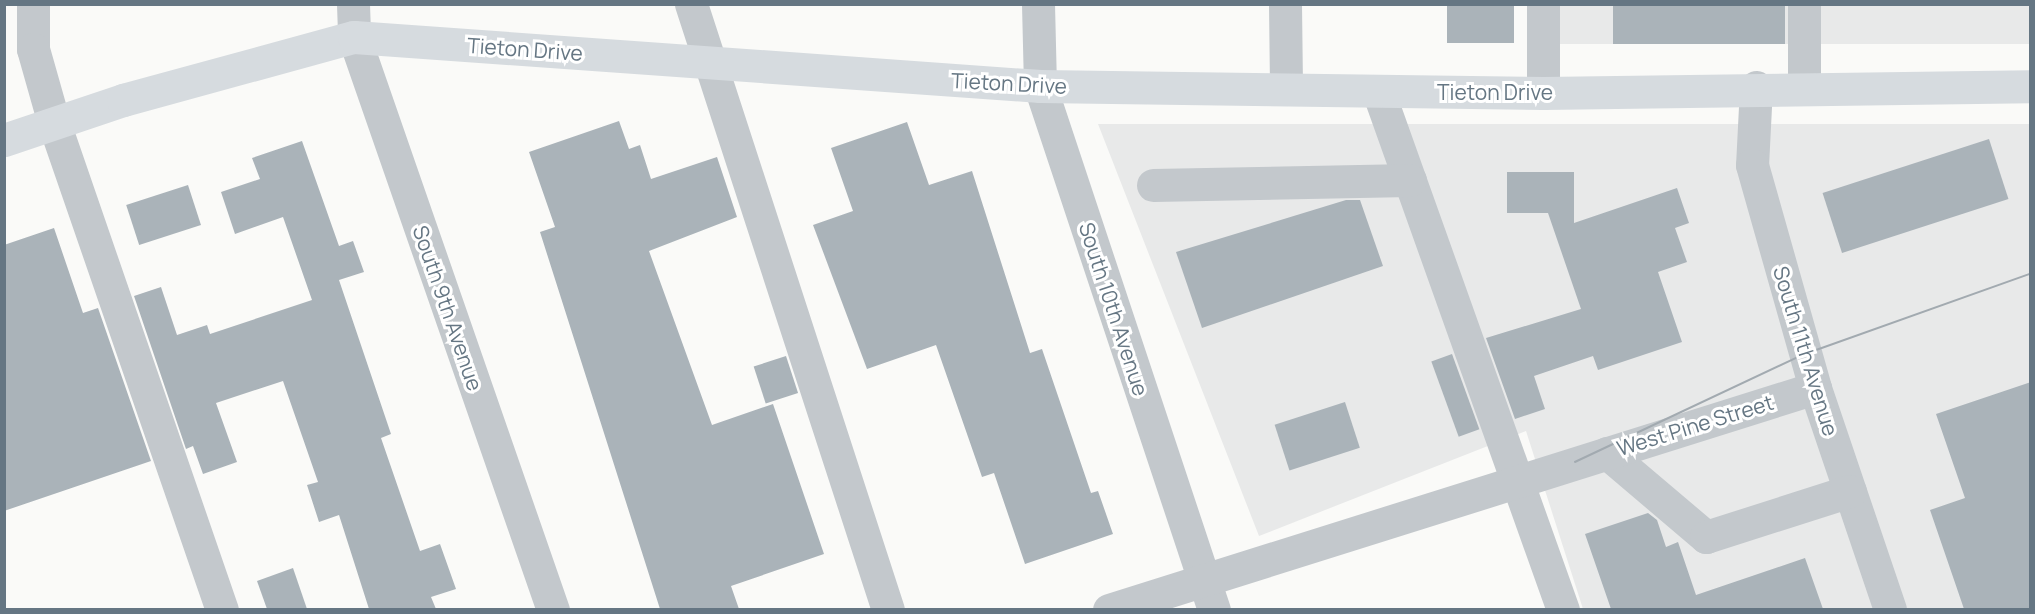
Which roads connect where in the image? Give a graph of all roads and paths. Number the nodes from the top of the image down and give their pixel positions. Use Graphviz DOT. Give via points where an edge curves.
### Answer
graph roads {
  1 [pos="33,4"];
  2 [pos="353,4"];
  3 [pos="691,4"];
  4 [pos="1038,4"];
  5 [pos="1285,4"];
  6 [pos="1543,4"];
  7 [pos="1804,4"];
  8 [pos="354,37"];
  9 [pos="707,62"];
  10 [pos="1040,86"];
  11 [pos="2031,86"];
  12 [pos="1756,87"];
  13 [pos="1804,87"];
  14 [pos="1286,89"];
  15 [pos="1378,91"];
  16 [pos="1543,93"];
  17 [pos="54,123"];
  18 [pos="4,140"];
  19 [pos="1410,180"];
  20 [pos="1153,185"];
  21 [pos="1815,388"];
  22 [pos="1607,453"];
  23 [pos="1520,479"];
  24 [pos="1850,491"];
  25 [pos="1203,578"];
  26 [pos="222,609"];
  27 [pos="553,609"];
  28 [pos="888,609"];
  29 [pos="1109,609"];
  30 [pos="1214,609"];
  31 [pos="1563,609"];
  32 [pos="1890,609"];
  1 -- 17 [label="street" via="33,49"];
  2 -- 8 [label="street, South 9th Avenue"];
  3 -- 9 [label="street"];
  4 -- 10 [label="street, South 10th Avenue"];
  5 -- 14 [label="street"];
  6 -- 16 [label="street"];
  7 -- 13 [label="street"];
  8 -- 9 [label="main road, Tieton Drive"];
  8 -- 17 [label="main road, Tieton Drive"];
  8 -- 27 [label="street, South 9th Avenue"];
  9 -- 10 [label="main road, Tieton Drive"];
  9 -- 28 [label="street"];
  10 -- 14 [label="main road, Tieton Drive"];
  10 -- 25 [label="street, South 10th Avenue"];
  11 -- 13 [label="main road, Tieton Drive"];
  12 -- 13 [label="main road, Tieton Drive"];
  12 -- 16 [label="main road, Tieton Drive"];
  12 -- 21 [label="street, South 11th Avenue" via="1752,165"];
  14 -- 15 [label="main road, Tieton Drive"];
  15 -- 16 [label="main road, Tieton Drive"];
  15 -- 19 [label="street"];
  17 -- 18 [label="main road, Tieton Drive"];
  17 -- 26 [label="street"];
  19 -- 20 [label="street"];
  19 -- 23 [label="street"];
  21 -- 22 [label="street, West Pine Street"];
  21 -- 24 [label="street, South 11th Avenue"];
  22 -- 23 [label="street, West Pine Street"];
  22 -- 24 [label="street" via="1706,537"];
  23 -- 25 [label="street, West Pine Street"];
  23 -- 31 [label="street"];
  24 -- 32 [label="street, South 11th Avenue"];
  25 -- 29 [label="street, West Pine Street"];
  25 -- 30 [label="street, South 10th Avenue"];
}
